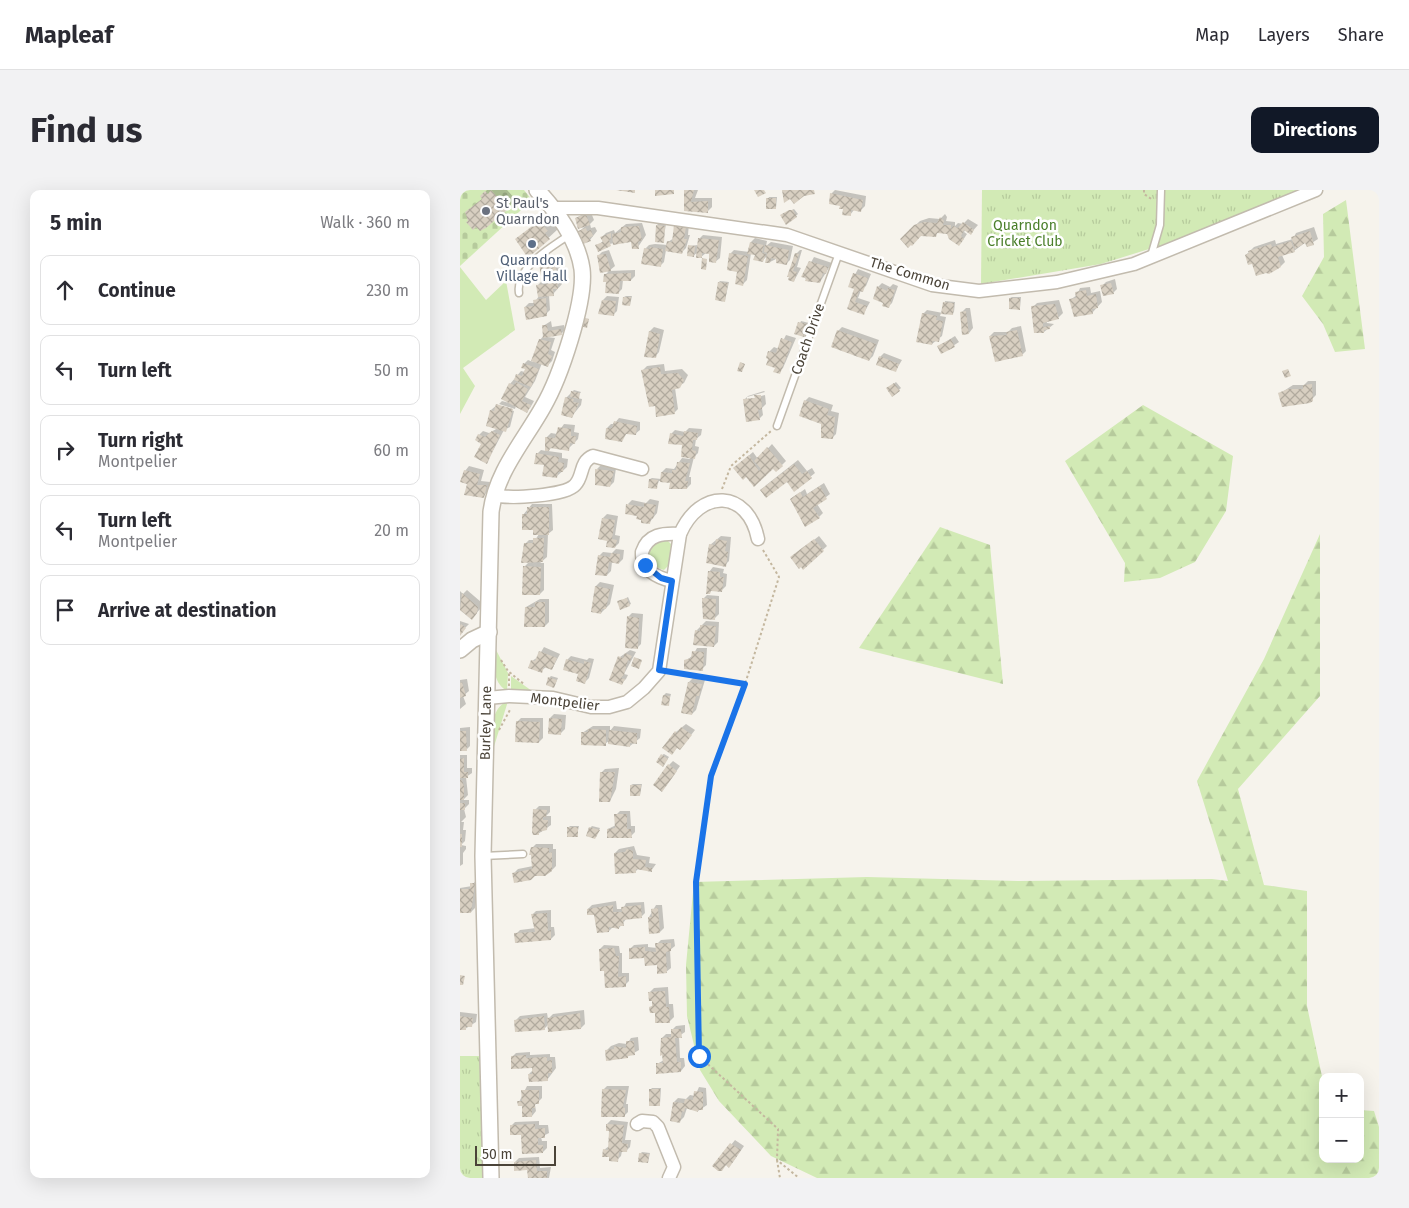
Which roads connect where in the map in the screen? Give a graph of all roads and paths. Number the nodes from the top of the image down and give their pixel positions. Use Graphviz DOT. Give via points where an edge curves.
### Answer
graph roads {
  1 [pos="537,190"];
  2 [pos="1144,190"];
  3 [pos="1161,190"];
  4 [pos="1316,190"];
  5 [pos="1160,205"];
  6 [pos="553,208"];
  7 [pos="569,235"];
  8 [pos="839,252"];
  9 [pos="1151,256"];
  10 [pos="519,293"];
  11 [pos="777,426"];
  12 [pos="642,469"];
  13 [pos="495,495"];
  14 [pos="718,501"];
  15 [pos="680,534"];
  16 [pos="759,542"];
  17 [pos="672,581"];
  18 [pos="489,632"];
  19 [pos="460,650"];
  20 [pos="500,657"];
  21 [pos="659,670"];
  22 [pos="745,684"];
  23 [pos="526,696"];
  24 [pos="543,697"];
  25 [pos="487,698"];
  26 [pos="499,732"];
  27 [pos="523,854"];
  28 [pos="483,856"];
  29 [pos="637,1124"];
  30 [pos="777,1160"];
  31 [pos="491,1178"];
  32 [pos="669,1178"];
  33 [pos="780,1178"];
  34 [pos="799,1178"];
  1 -- 6 [label="street, Burley Lane"];
  2 -- 5 [label="path" via="1144,194"];
  3 -- 5 [label="lane"];
  4 -- 9 [label="street, The Common"];
  5 -- 9 [label="lane" via="1160,225"];
  6 -- 7 [label="street, Burley Lane"];
  6 -- 8 [label="street, The Common" via="598,208 778,233"];
  7 -- 10 [label="lane" via="529,265 520,281"];
  7 -- 13 [label="street, Burley Lane" via="582,268 574,319 552,390 511,458"];
  8 -- 9 [label="street, The Common" via="932,285 979,291 1057,282 1134,264"];
  8 -- 11 [label="lane, Coach Drive"];
  11 -- 14 [label="path" via="731,466"];
  12 -- 13 [label="street" via="592,456 584,462 578,480 569,490 511,498"];
  13 -- 18 [label="street, Burley Lane"];
  14 -- 15 [label="street" via="696,508"];
  14 -- 16 [label="street" via="739,506 749,514"];
  15 -- 17 [label="street"];
  15 -- 17 [label="street" via="663,533 651,538 642,552 650,571"];
  16 -- 22 [label="path" via="779,577"];
  17 -- 21 [label="street"];
  18 -- 19 [label="street"];
  18 -- 25 [label="street, Burley Lane"];
  20 -- 24 [label="path" via="508,671"];
  21 -- 22 [label="path"];
  21 -- 24 [label="street, Montpelier" via="627,702 609,707 591,707"];
  22 -- 30 [label="path" via="711,776 696,882 699,1056 778,1129"];
  23 -- 24 [label="street, Montpelier"];
  23 -- 25 [label="street, Montpelier"];
  23 -- 26 [label="path" via="507,713"];
  25 -- 28 [label="street, Burley Lane"];
  27 -- 28 [label="lane"];
  28 -- 31 [label="street, Burley Lane"];
  29 -- 32 [label="street" via="653,1122 658,1128 674,1167"];
  30 -- 33 [label="path"];
  30 -- 34 [label="path"];
}
